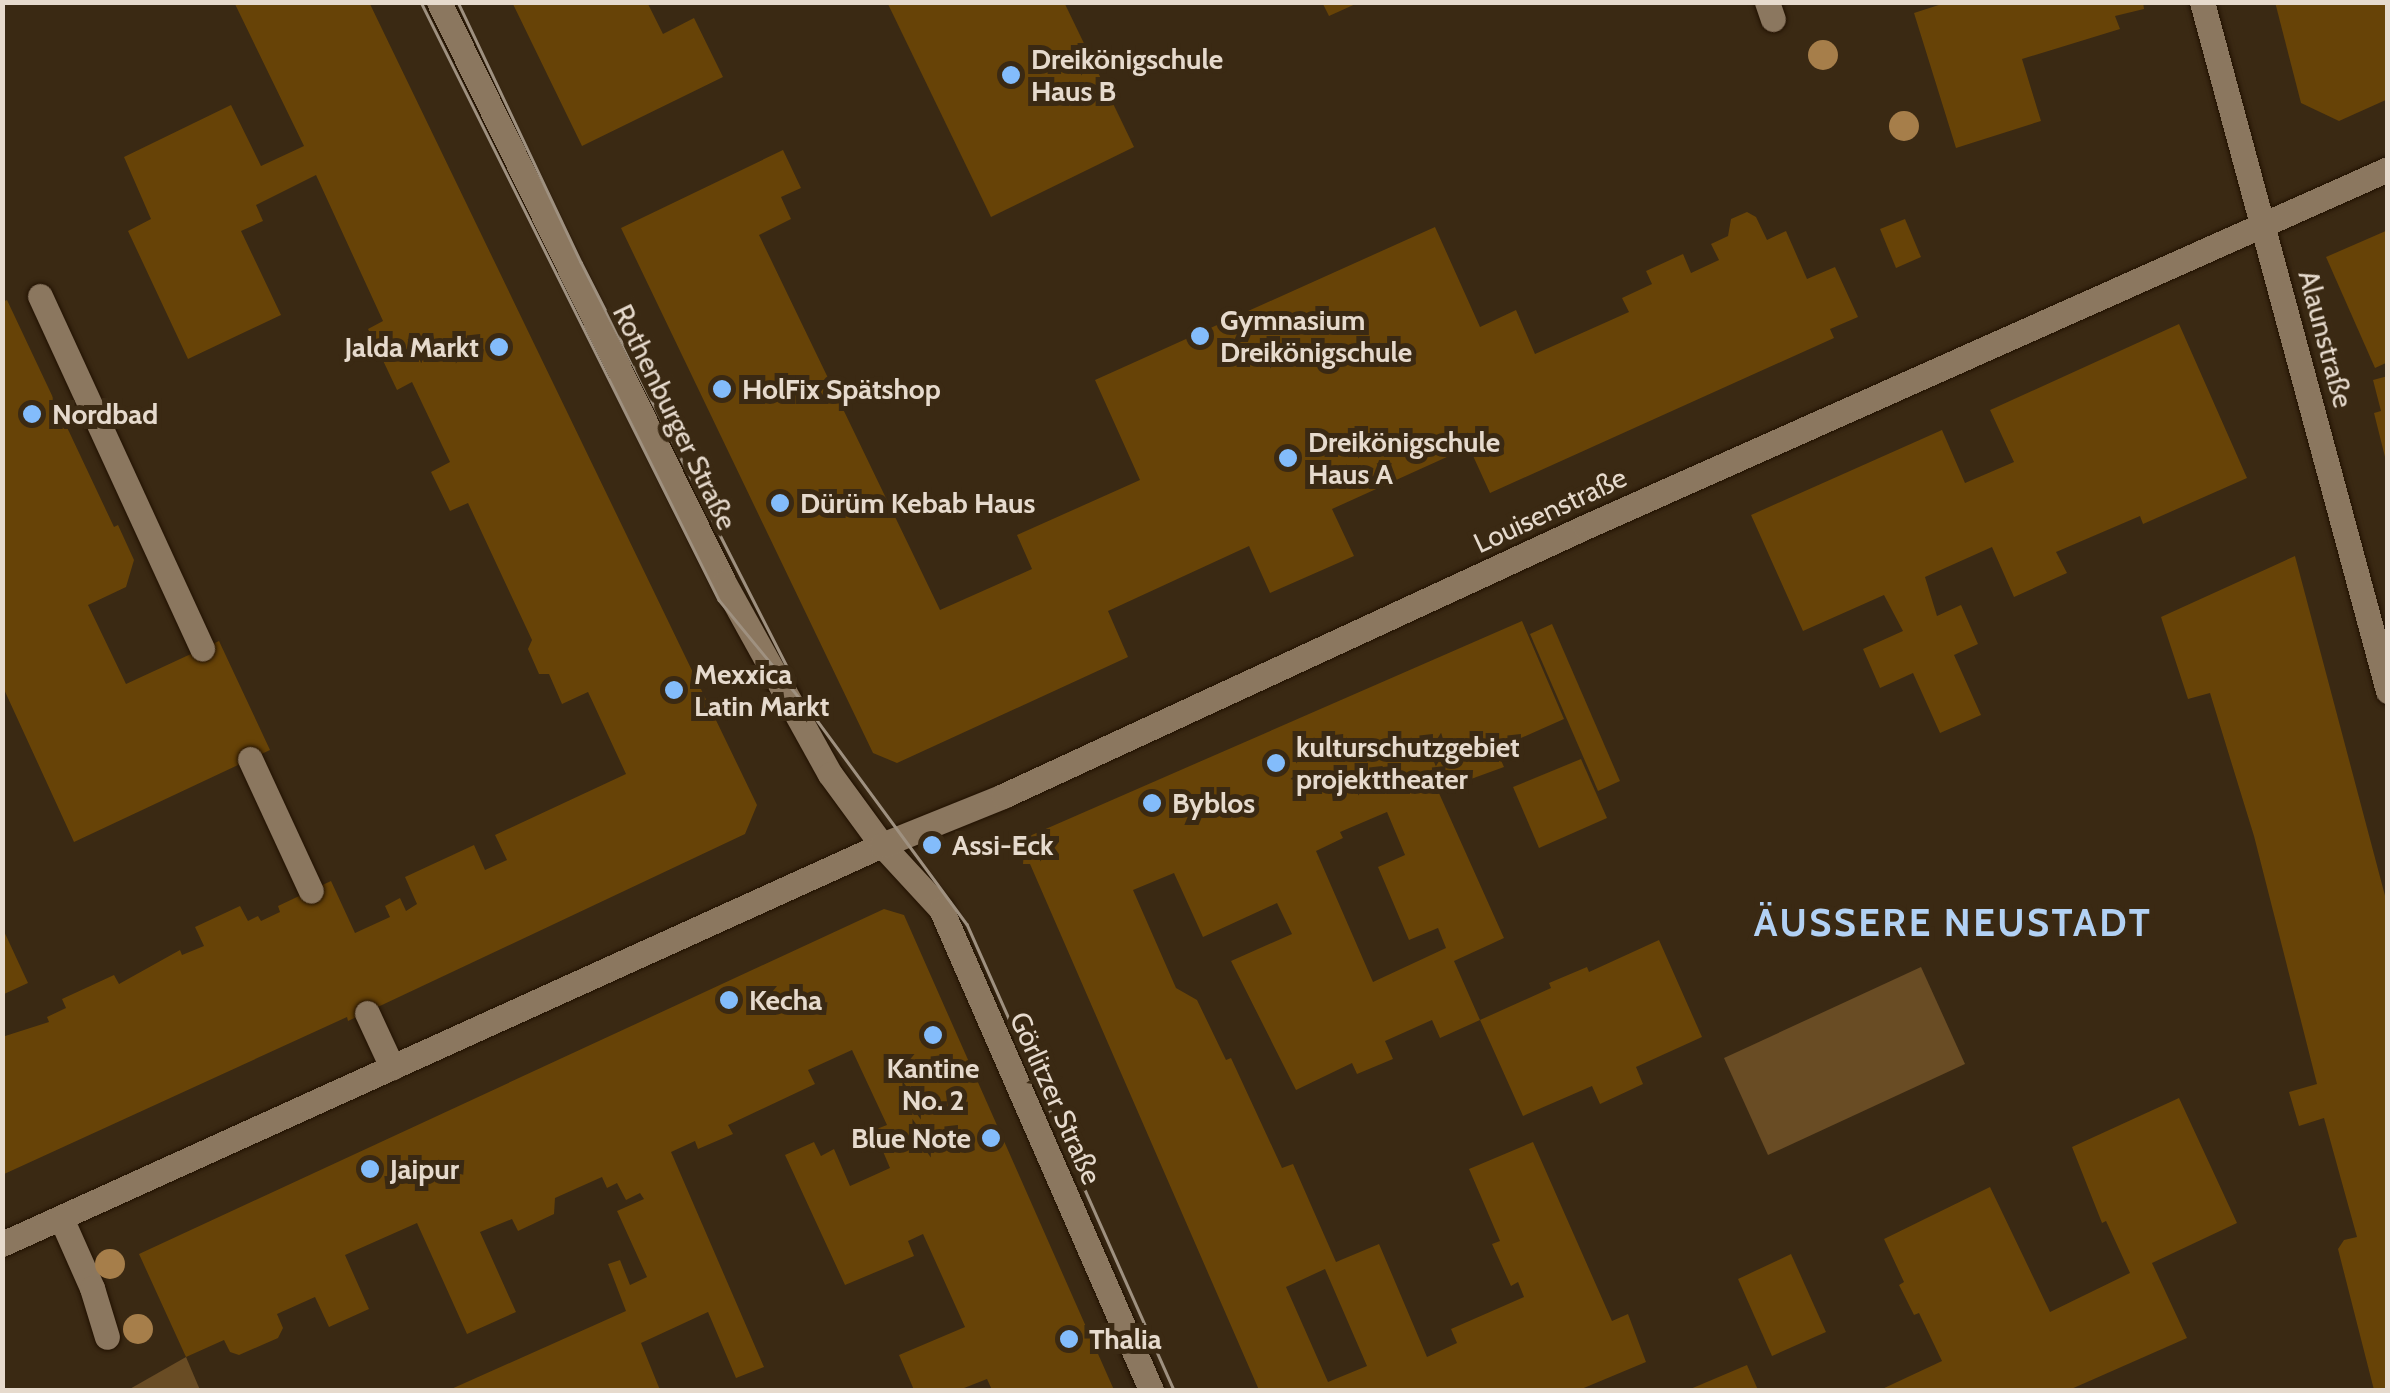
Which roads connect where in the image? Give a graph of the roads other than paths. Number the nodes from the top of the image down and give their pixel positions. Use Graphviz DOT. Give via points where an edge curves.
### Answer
graph roads {
  1 [pos="439,2"];
  2 [pos="2202,2"];
  3 [pos="2388,170"];
  4 [pos="2265,224"];
  5 [pos="40,296"];
  6 [pos="202,649"];
  7 [pos="2388,691"];
  8 [pos="250,759"];
  9 [pos="882,845"];
  10 [pos="311,891"];
  11 [pos="367,1013"];
  12 [pos="392,1067"];
  13 [pos="60,1218"];
  14 [pos="2,1244"];
  15 [pos="107,1337"];
  16 [pos="1152,1390"];
  1 -- 9 [label="street, Rothenburger Straße" via="724,583 830,774"];
  2 -- 4 [label="street, Alaunstraße"];
  3 -- 4 [label="street, Louisenstraße"];
  4 -- 7 [label="street, Alaunstraße"];
  4 -- 9 [label="street, Louisenstraße"];
  5 -- 6 [label="street"];
  8 -- 10 [label="street"];
  9 -- 12 [label="street, Louisenstraße"];
  9 -- 16 [label="street, Görlitzer Straße" via="941,909"];
  11 -- 12 [label="street"];
  12 -- 13 [label="street, Louisenstraße"];
  13 -- 14 [label="street, Louisenstraße"];
  13 -- 15 [label="street"];
}
